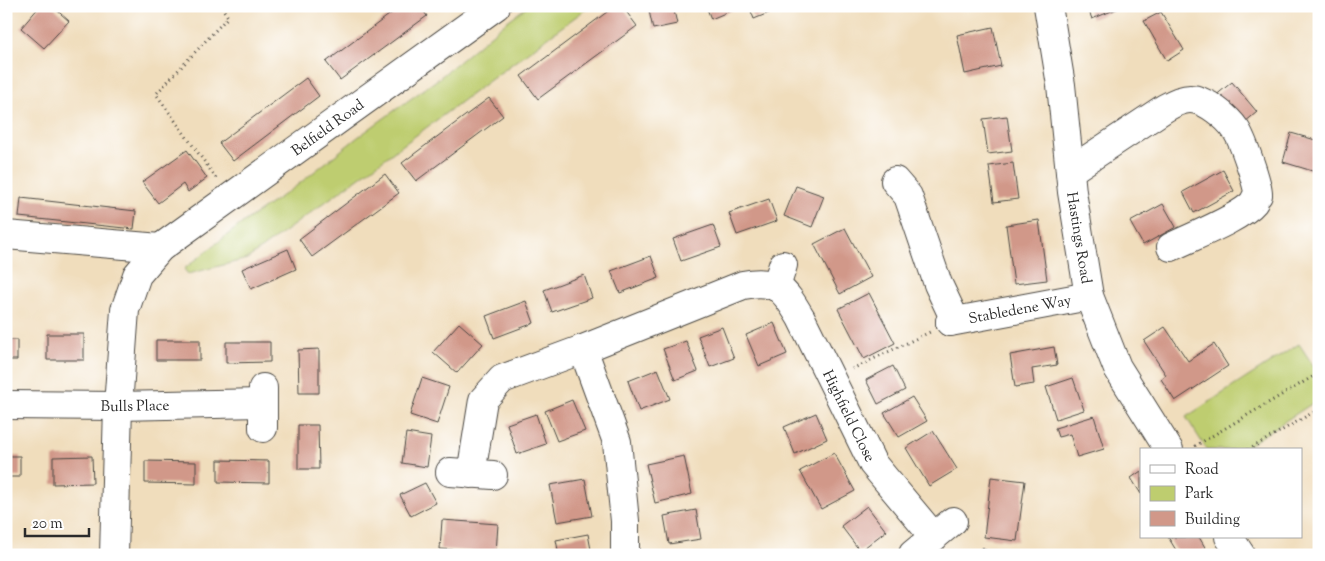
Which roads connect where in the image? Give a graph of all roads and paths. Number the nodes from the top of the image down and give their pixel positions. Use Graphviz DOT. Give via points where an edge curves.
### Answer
graph roads {
  1 [pos="220,6"];
  2 [pos="496,6"];
  3 [pos="1048,6"];
  4 [pos="1070,171"];
  5 [pos="895,182"];
  6 [pos="230,197"];
  7 [pos="6,235"];
  8 [pos="1171,247"];
  9 [pos="160,248"];
  10 [pos="1089,296"];
  11 [pos="941,326"];
  12 [pos="583,349"];
  13 [pos="1319,373"];
  14 [pos="832,379"];
  15 [pos="6,405"];
  16 [pos="118,406"];
  17 [pos="263,406"];
  18 [pos="1319,408"];
  19 [pos="1196,446"];
  20 [pos="1168,448"];
  21 [pos="1251,448"];
  22 [pos="471,474"];
  23 [pos="1230,538"];
  24 [pos="913,554"];
  25 [pos="114,555"];
  26 [pos="625,555"];
  27 [pos="1241,555"];
  1 -- 6 [label="path" via="228,17 156,94"];
  2 -- 6 [label="street, Belfield Road"];
  3 -- 4 [label="street, Hastings Road"];
  4 -- 8 [label="street" via="1176,103 1190,99 1204,102 1216,110 1236,130 1258,195 1231,218"];
  4 -- 10 [label="street, Hastings Road"];
  5 -- 11 [label="street" via="908,196 938,284 954,318"];
  6 -- 9 [label="street, Belfield Road"];
  7 -- 9 [label="street"];
  9 -- 16 [label="street, Belfield Road" via="137,275 125,310"];
  10 -- 11 [label="street, Stabledene Way"];
  10 -- 20 [label="street, Hastings Road" via="1117,367"];
  11 -- 14 [label="path"];
  12 -- 14 [label="street, Highfield Close" via="744,285 779,276"];
  12 -- 22 [label="street, Highfield Close" via="502,379 484,400"];
  12 -- 26 [label="street" via="616,442 625,521"];
  13 -- 19 [label="path"];
  14 -- 24 [label="street, Highfield Close" via="873,464 944,529"];
  15 -- 16 [label="street, Bulls Place"];
  16 -- 17 [label="street, Bulls Place"];
  16 -- 25 [label="street, Belfield Road"];
  18 -- 21 [label="path"];
  23 -- 27 [label="street"];
}
